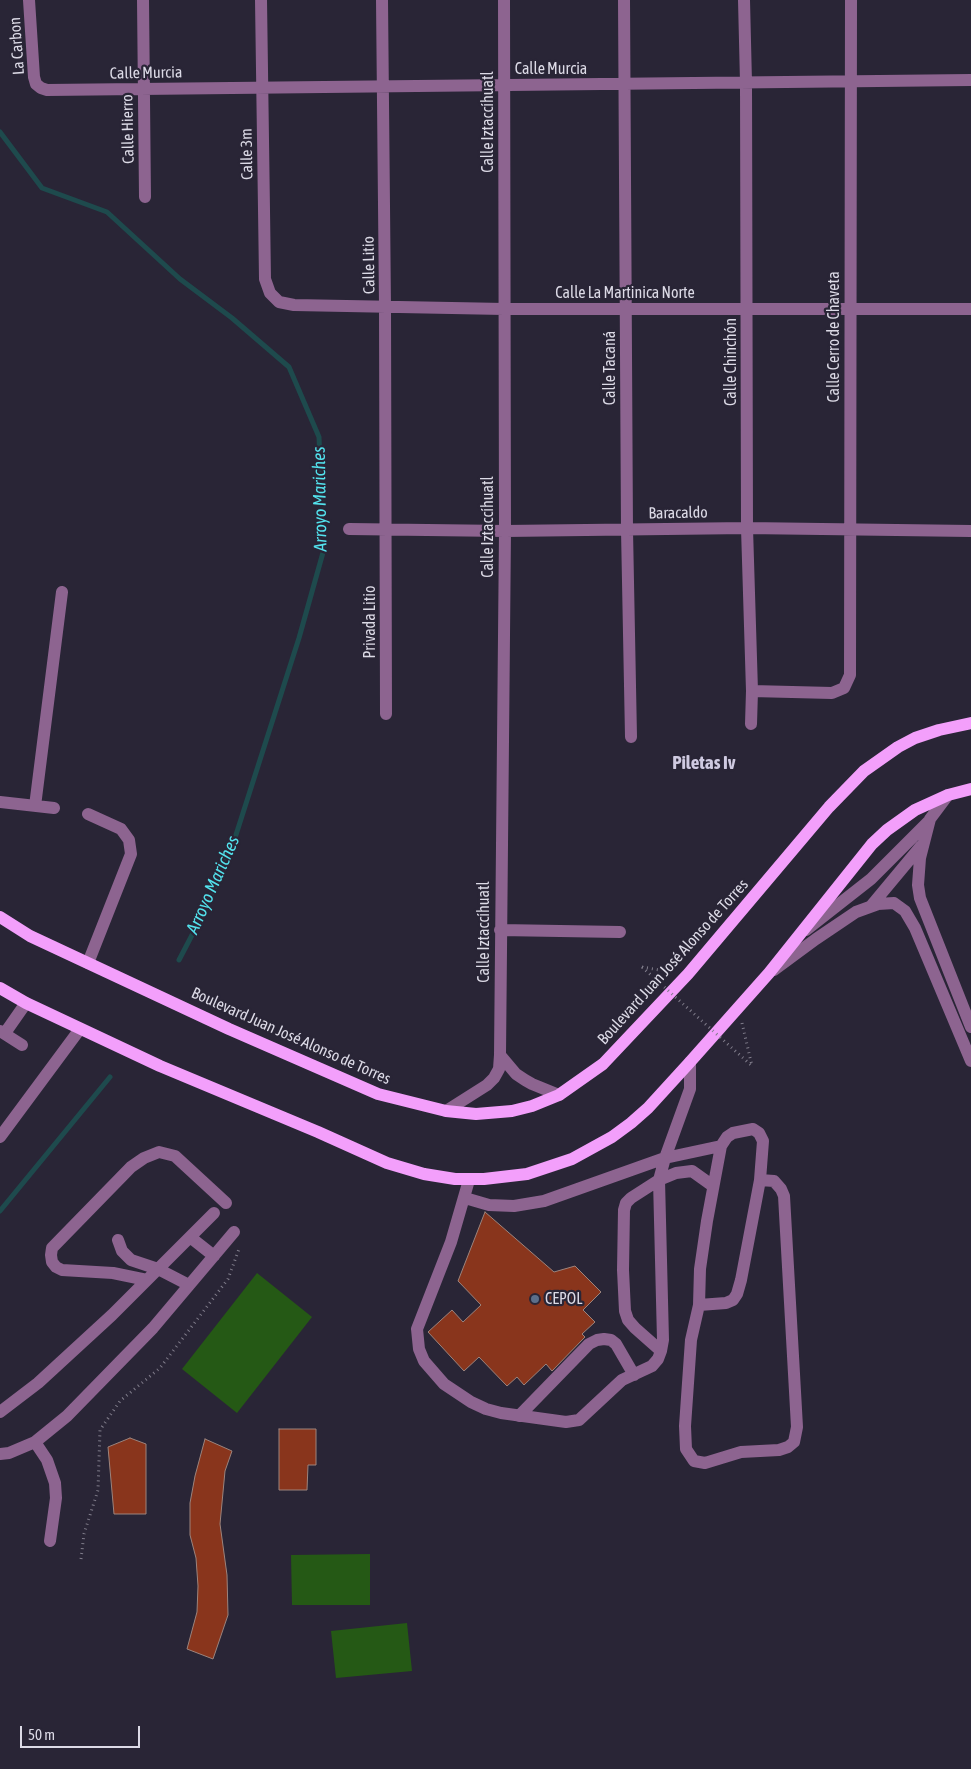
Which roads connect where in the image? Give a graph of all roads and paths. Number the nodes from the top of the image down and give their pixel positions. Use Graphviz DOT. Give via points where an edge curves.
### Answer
graph roads {
  1 [pos="30,0"];
  2 [pos="143,0"];
  3 [pos="261,0"];
  4 [pos="382,0"];
  5 [pos="504,0"];
  6 [pos="624,0"];
  7 [pos="744,0"];
  8 [pos="850,0"];
  9 [pos="971,80"];
  10 [pos="746,82"];
  11 [pos="851,82"];
  12 [pos="505,85"];
  13 [pos="625,85"];
  14 [pos="382,87"];
  15 [pos="41,88"];
  16 [pos="263,88"];
  17 [pos="144,90"];
  18 [pos="145,197"];
  19 [pos="279,302"];
  20 [pos="385,307"];
  21 [pos="504,309"];
  22 [pos="626,309"];
  23 [pos="747,309"];
  24 [pos="850,309"];
  25 [pos="971,309"];
  26 [pos="748,528"];
  27 [pos="850,528"];
  28 [pos="386,529"];
  29 [pos="349,530"];
  30 [pos="627,530"];
  31 [pos="505,531"];
  32 [pos="971,531"];
  33 [pos="62,592"];
  34 [pos="752,691"];
  35 [pos="386,714"];
  36 [pos="971,723"];
  37 [pos="751,724"];
  38 [pos="631,737"];
  39 [pos="971,789"];
  40 [pos="948,795"];
  41 [pos="0,802"];
  42 [pos="35,806"];
  43 [pos="54,808"];
  44 [pos="88,814"];
  45 [pos="930,820"];
  46 [pos="922,844"];
  47 [pos="871,906"];
  48 [pos="0,918"];
  49 [pos="500,930"];
  50 [pos="804,931"];
  51 [pos="620,932"];
  52 [pos="88,963"];
  53 [pos="769,973"];
  54 [pos="688,974"];
  55 [pos="0,988"];
  56 [pos="26,1003"];
  57 [pos="739,1007"];
  58 [pos="971,1027"];
  59 [pos="80,1029"];
  60 [pos="2,1032"];
  61 [pos="22,1045"];
  62 [pos="500,1055"];
  63 [pos="971,1061"];
  64 [pos="690,1062"];
  65 [pos="559,1094"];
  66 [pos="446,1111"];
  67 [pos="0,1137"];
  68 [pos="721,1146"];
  69 [pos="665,1158"];
  70 [pos="469,1180"];
  71 [pos="659,1180"];
  72 [pos="760,1180"];
  73 [pos="713,1186"];
  74 [pos="465,1198"];
  75 [pos="226,1203"];
  76 [pos="214,1213"];
  77 [pos="234,1232"];
  78 [pos="190,1237"];
  79 [pos="118,1240"];
  80 [pos="241,1244"];
  81 [pos="214,1256"];
  82 [pos="158,1269"];
  83 [pos="147,1280"];
  84 [pos="190,1285"];
  85 [pos="699,1305"];
  86 [pos="661,1351"];
  87 [pos="634,1375"];
  88 [pos="0,1412"];
  89 [pos="519,1416"];
  90 [pos="35,1442"];
  91 [pos="0,1454"];
  92 [pos="50,1541"];
  93 [pos="81,1559"];
  1 -- 15 [label="street, La Carbon" via="34,77"];
  2 -- 17 [label="street, Calle Hierro"];
  3 -- 16 [label="street, Calle 3m"];
  4 -- 14 [label="street, Calle Litio"];
  5 -- 12 [label="street, Calle Iztaccíhuatl"];
  6 -- 13 [label="street, Calle Tacaná"];
  7 -- 10 [label="street, Calle Chinchón"];
  8 -- 11 [label="street, Calle Cerro de Chaveta"];
  9 -- 11 [label="street, Calle Murcia"];
  10 -- 11 [label="street, Calle Murcia"];
  10 -- 13 [label="street, Calle Murcia"];
  10 -- 23 [label="street, Calle Chinchón"];
  11 -- 24 [label="street, Calle Cerro de Chaveta"];
  12 -- 13 [label="street, Calle Murcia"];
  12 -- 14 [label="street, Calle Murcia"];
  12 -- 21 [label="street, Calle Iztaccíhuatl"];
  13 -- 22 [label="street, Calle Tacaná"];
  14 -- 16 [label="street, Calle Murcia"];
  14 -- 20 [label="street, Calle Litio"];
  15 -- 17 [label="street, Calle Murcia"];
  16 -- 17 [label="street, Calle Murcia"];
  16 -- 19 [label="street, Calle 3m" via="265,279 270,293"];
  17 -- 18 [label="street, Calle Hierro"];
  19 -- 20 [label="street, Calle La Martinica Norte"];
  20 -- 21 [label="street, Calle La Martinica Norte"];
  20 -- 28 [label="street, Calle Litio"];
  21 -- 22 [label="street, Calle La Martinica Norte"];
  21 -- 31 [label="street, Calle Iztaccíhuatl"];
  22 -- 23 [label="street, Calle La Martinica Norte"];
  22 -- 30 [label="street, Calle Tacaná"];
  23 -- 24 [label="street, Calle La Martinica Norte"];
  23 -- 26 [label="street, Calle Chinchón"];
  24 -- 25 [label="street, Calle La Martinica Norte"];
  24 -- 27 [label="street, Calle Cerro de Chaveta"];
  26 -- 27 [label="street, Baracaldo"];
  26 -- 30 [label="street, Baracaldo"];
  26 -- 34 [label="street, Calle Chinchón"];
  27 -- 32 [label="street, Baracaldo"];
  27 -- 34 [label="street, Calle Cerro de Chaveta" via="848,682 844,688 832,693"];
  28 -- 29 [label="street, Baracaldo"];
  28 -- 31 [label="street, Baracaldo"];
  28 -- 35 [label="street, Privada Litio"];
  30 -- 31 [label="street, Baracaldo"];
  30 -- 38 [label="street, Calle Tacaná"];
  31 -- 49 [label="street, Calle Iztaccíhuatl"];
  33 -- 42 [label="street"];
  34 -- 37 [label="street, Calle Chinchón"];
  36 -- 54 [label="main road, Boulevard Juan José Alonso de Torres" via="915,738 864,771 829,807"];
  39 -- 40 [label="main road"];
  40 -- 45 [label="street"];
  40 -- 50 [label="main road" via="915,810 872,844"];
  41 -- 42 [label="street"];
  42 -- 43 [label="street"];
  44 -- 52 [label="street" via="121,829 129,840 131,854"];
  45 -- 46 [label="street"];
  45 -- 50 [label="street" via="871,879"];
  46 -- 47 [label="street"];
  46 -- 58 [label="street" via="918,872 920,898"];
  47 -- 53 [label="street" via="856,912"];
  47 -- 63 [label="street" via="894,903 905,911"];
  48 -- 52 [label="main road, Boulevard Juan José Alonso de Torres"];
  49 -- 51 [label="street"];
  49 -- 62 [label="street, Calle Iztaccíhuatl"];
  50 -- 53 [label="main road"];
  52 -- 66 [label="main road, Boulevard Juan José Alonso de Torres" via="378,1094"];
  53 -- 57 [label="main road"];
  54 -- 57 [label="path, bridge" via="642,967 752,1066"];
  54 -- 65 [label="main road, Boulevard Juan José Alonso de Torres" via="603,1064"];
  55 -- 56 [label="main road"];
  56 -- 59 [label="main road"];
  56 -- 60 [label="street"];
  57 -- 64 [label="main road"];
  59 -- 67 [label="street"];
  59 -- 70 [label="main road" via="387,1163 424,1174"];
  60 -- 61 [label="street"];
  62 -- 65 [label="street" via="524,1080"];
  62 -- 66 [label="street, Calle Iztaccíhuatl" via="499,1069 494,1078"];
  64 -- 69 [label="street" via="690,1090"];
  64 -- 70 [label="main road" via="636,1118 612,1137 572,1160 528,1174"];
  65 -- 66 [label="main road, Boulevard Juan José Alonso de Torres" via="512,1111 476,1114"];
  68 -- 69 [label="street"];
  68 -- 72 [label="street" via="733,1133 753,1129 759,1133 763,1141"];
  68 -- 73 [label="street"];
  69 -- 71 [label="street"];
  69 -- 74 [label="street" via="544,1201 514,1206 489,1205"];
  70 -- 74 [label="street"];
  71 -- 73 [label="street" via="692,1171"];
  71 -- 86 [label="street"];
  71 -- 86 [label="street" via="626,1203 623,1270 628,1320"];
  72 -- 85 [label="street" via="737,1294 726,1303"];
  72 -- 85 [label="street" via="774,1182 784,1196 797,1427 794,1442 788,1447 741,1452 705,1463 694,1462 686,1449 685,1426 691,1340"];
  73 -- 85 [label="street" via="700,1268"];
  74 -- 89 [label="street" via="417,1329 419,1349 424,1361 444,1384 471,1402"];
  75 -- 83 [label="street" via="175,1156 160,1152 131,1167 52,1248 52,1262 62,1270 113,1272"];
  76 -- 78 [label="street"];
  77 -- 81 [label="street"];
  78 -- 81 [label="street"];
  78 -- 82 [label="street"];
  79 -- 82 [label="street" via="131,1260"];
  80 -- 93 [label="path" via="228,1279 160,1368 120,1402 100,1430 98,1490 84,1534"];
  81 -- 84 [label="street"];
  82 -- 83 [label="street"];
  82 -- 84 [label="street"];
  83 -- 88 [label="street" via="51,1371"];
  84 -- 90 [label="street" via="67,1416"];
  86 -- 87 [label="street" via="652,1366"];
  87 -- 89 [label="street" via="615,1386 579,1420 566,1422"];
  87 -- 89 [label="street" via="616,1344 611,1340 597,1340"];
  90 -- 91 [label="street"];
  90 -- 92 [label="street" via="47,1460 55,1484"];
}
